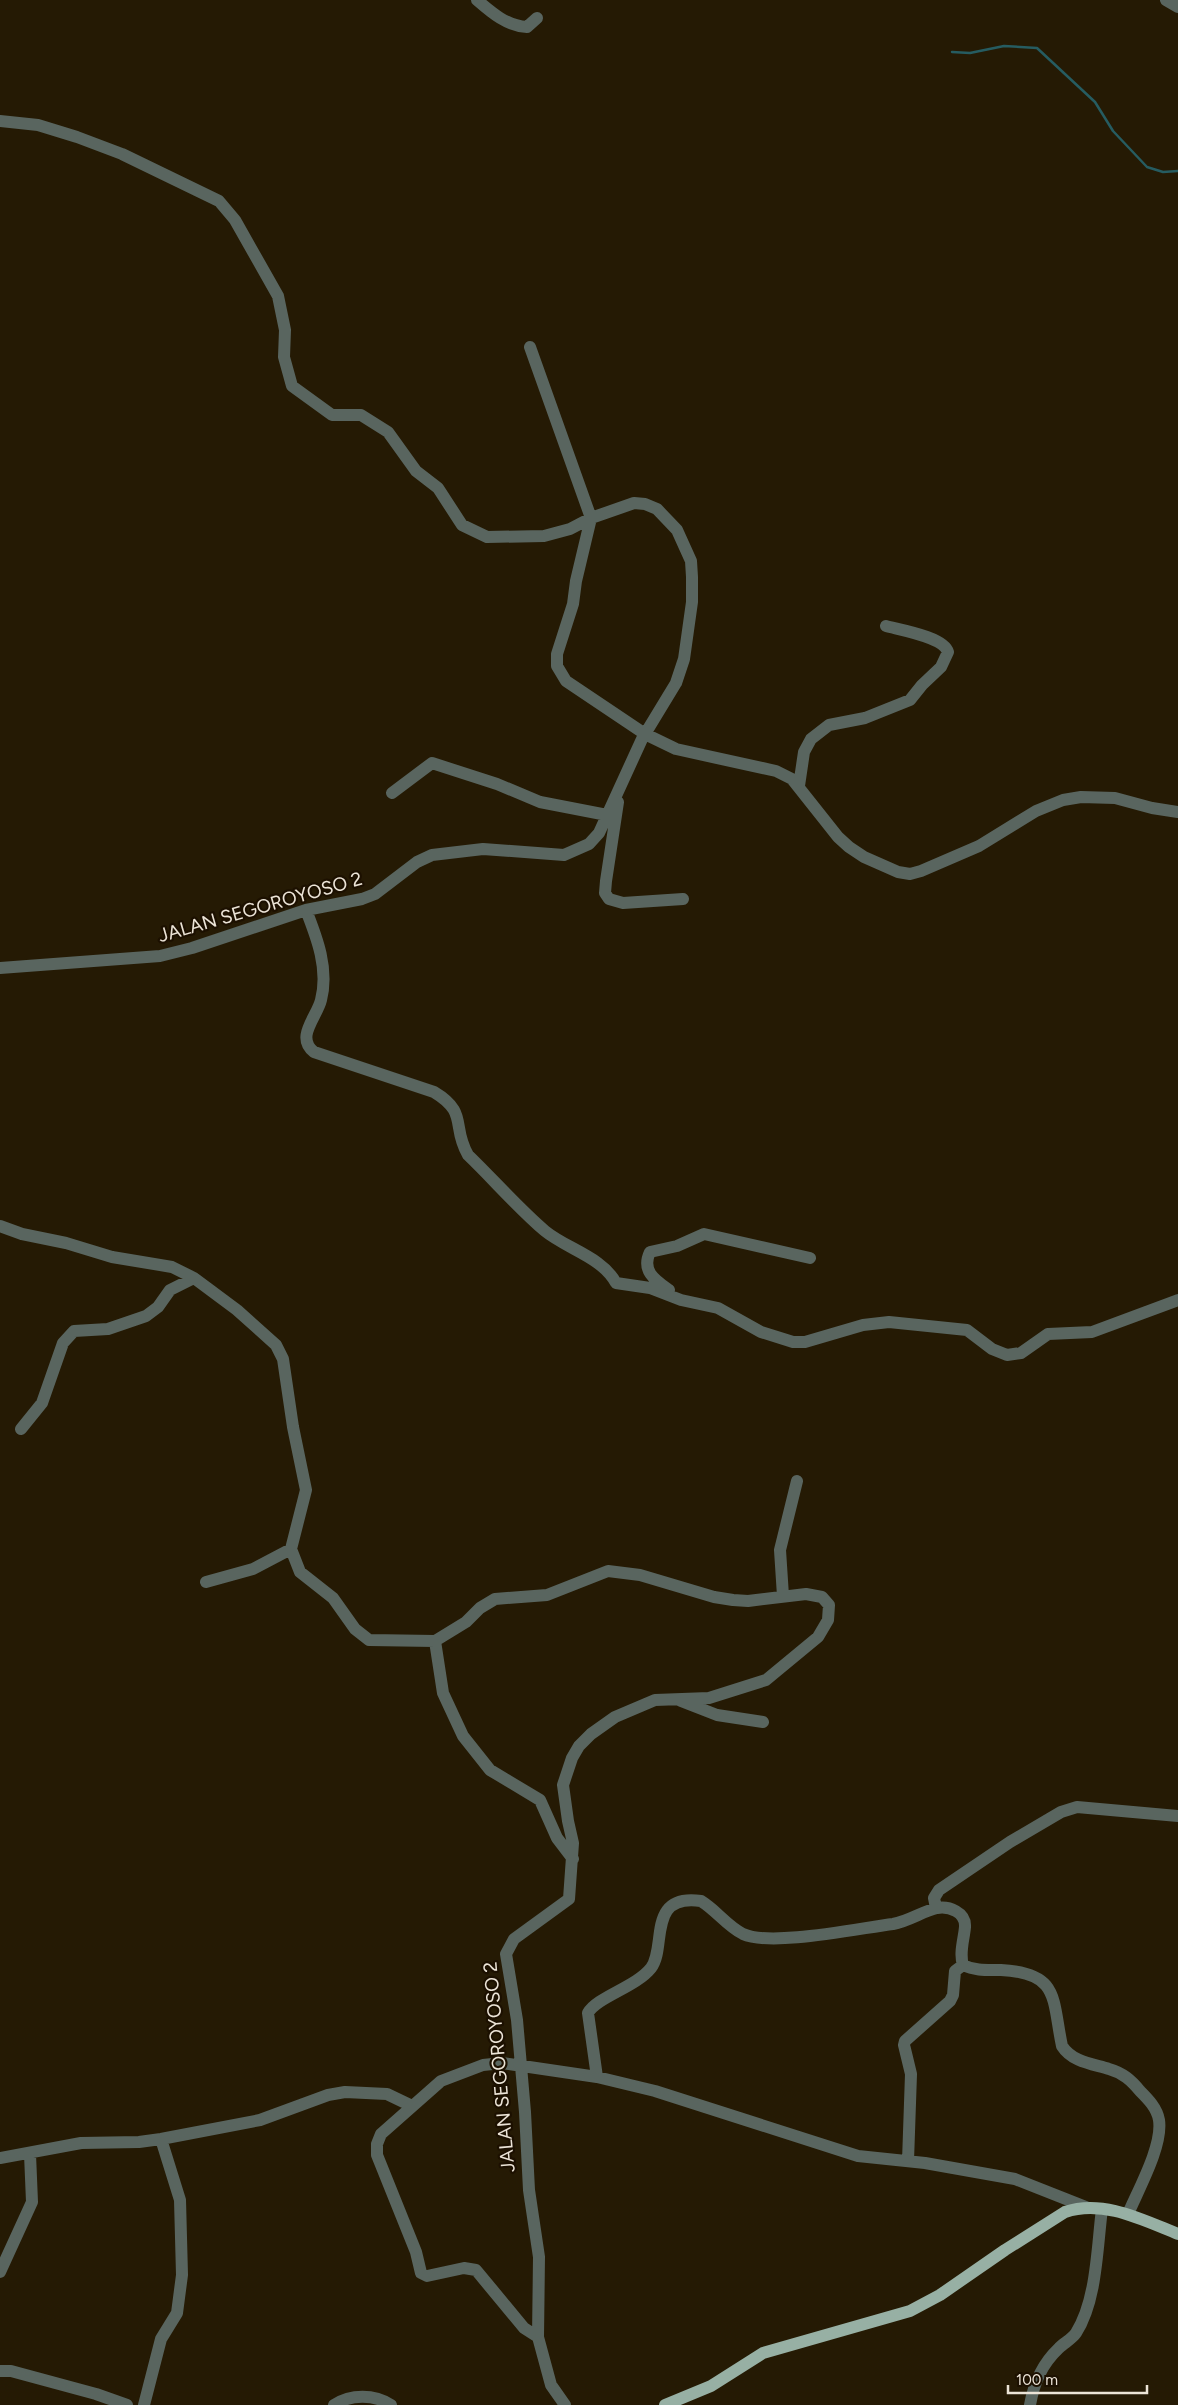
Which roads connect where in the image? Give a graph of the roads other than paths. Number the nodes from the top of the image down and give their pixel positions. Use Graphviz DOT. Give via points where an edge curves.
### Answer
graph roads {
  1 [pos="477,0"];
  2 [pos="1166,0"];
  3 [pos="1178,7"];
  4 [pos="537,18"];
  5 [pos="0,121"];
  6 [pos="530,347"];
  7 [pos="591,518"];
  8 [pos="886,626"];
  9 [pos="645,734"];
  10 [pos="620,786"];
  11 [pos="800,786"];
  12 [pos="392,793"];
  13 [pos="1178,812"];
  14 [pos="607,815"];
  15 [pos="683,899"];
  16 [pos="306,910"];
  17 [pos="0,968"];
  18 [pos="0,1226"];
  19 [pos="810,1258"];
  20 [pos="194,1278"];
  21 [pos="681,1300"];
  22 [pos="1178,1300"];
  23 [pos="21,1429"];
  24 [pos="797,1481"];
  25 [pos="291,1548"];
  26 [pos="206,1582"];
  27 [pos="783,1596"];
  28 [pos="435,1641"];
  29 [pos="676,1699"];
  30 [pos="763,1722"];
  31 [pos="1178,1816"];
  32 [pos="572,1859"];
  33 [pos="936,1908"];
  34 [pos="963,1965"];
  35 [pos="522,2066"];
  36 [pos="597,2076"];
  37 [pos="412,2106"];
  38 [pos="161,2139"];
  39 [pos="30,2154"];
  40 [pos="0,2158"];
  41 [pos="908,2161"];
  42 [pos="1086,2207"];
  43 [pos="1102,2209"];
  44 [pos="1128,2214"];
  45 [pos="1178,2234"];
  46 [pos="0,2272"];
  47 [pos="538,2337"];
  48 [pos="0,2371"];
  49 [pos="688,2401"];
  50 [pos="127,2405"];
  51 [pos="144,2405"];
  52 [pos="334,2405"];
  53 [pos="391,2405"];
  54 [pos="565,2405"];
  55 [pos="665,2405"];
  56 [pos="1030,2405"];
  1 -- 4 [label="street" via="512,25 527,27"];
  2 -- 3 [label="street"];
  5 -- 7 [label="street, JALAN SEGOROYOSO 2" via="38,125 95,144 219,202 235,220 278,296 285,330 284,357 292,386 332,415 361,415 388,432 416,472 438,488 462,525 487,537 544,536 570,529"];
  6 -- 7 [label="street"];
  7 -- 9 [label="street" via="557,666 566,681"];
  7 -- 9 [label="street, JALAN SEGOROYOSO 2" via="634,503 657,509 680,534 691,561 692,602 684,659 676,683"];
  8 -- 11 [label="street" via="943,644 948,652 944,663 905,704 865,718 835,723 822,730 807,744"];
  9 -- 10 [label="street, JALAN SEGOROYOSO 2"];
  9 -- 11 [label="street" via="676,749 776,772"];
  10 -- 14 [label="street, JALAN SEGOROYOSO 2"];
  10 -- 15 [label="street" via="605,893 608,900 623,903"];
  11 -- 13 [label="street" via="849,847 885,868 910,874 979,846 1036,811 1063,800 1115,798"];
  12 -- 14 [label="street" via="432,763 491,782 527,798"];
  14 -- 16 [label="street, JALAN SEGOROYOSO 2" via="594,840 575,852 539,854 483,849 432,855 417,862 376,894"];
  16 -- 17 [label="street, JALAN SEGOROYOSO 2" via="160,956"];
  16 -- 21 [label="street" via="323,962 321,1000 307,1029 306,1039 310,1048 444,1098 457,1114 462,1143 468,1155 543,1229 560,1243 606,1268 616,1283 650,1288"];
  18 -- 20 [label="street" via="112,1257 172,1267"];
  19 -- 21 [label="street" via="704,1234 677,1246 650,1252 646,1267 650,1275"];
  20 -- 23 [label="street" via="170,1290 158,1307 146,1316 108,1329 74,1331 68,1336 42,1403"];
  20 -- 25 [label="street" via="244,1316 276,1346 283,1359 292,1427 306,1490"];
  21 -- 22 [label="street" via="718,1308 761,1332 793,1342 805,1342 863,1324 889,1322 967,1330 992,1349 1006,1355 1021,1352 1048,1334 1092,1332"];
  24 -- 27 [label="street" via="780,1550"];
  25 -- 26 [label="street" via="253,1569"];
  25 -- 28 [label="street" via="300,1572 333,1598 354,1629 369,1640"];
  27 -- 28 [label="street, JALAN SEGOROYOSO 2" via="733,1600 640,1575 608,1572 547,1595 495,1599"];
  27 -- 29 [label="street, JALAN SEGOROYOSO 2" via="815,1595 829,1605 825,1628 809,1645 766,1680 709,1698"];
  28 -- 32 [label="street" via="443,1693 463,1736 490,1770 540,1800 557,1838"];
  29 -- 30 [label="street" via="717,1715"];
  29 -- 32 [label="street, JALAN SEGOROYOSO 2" via="656,1700 616,1717 591,1734 572,1758 563,1785 573,1843"];
  31 -- 33 [label="street" via="1084,1807 1070,1809 1010,1842 939,1890 934,1898"];
  32 -- 35 [label="street, JALAN SEGOROYOSO 2" via="570,1899 514,1939 508,1949"];
  33 -- 34 [label="street" via="956,1910 964,1918"];
  33 -- 36 [label="street" via="898,1923 758,1939 735,1930 701,1901 677,1904 670,1908 659,1925 651,1968 629,1986 593,2006 588,2013"];
  34 -- 41 [label="street" via="955,1970 950,2001 905,2041 911,2074"];
  34 -- 44 [label="street" via="976,1970 1019,1971 1037,1976 1053,1997 1066,2053 1125,2076 1156,2110 1159,2123 1157,2142"];
  35 -- 36 [label="street"];
  35 -- 37 [label="street" via="483,2065 448,2077"];
  35 -- 47 [label="street, JALAN SEGOROYOSO 2" via="529,2190 539,2257"];
  36 -- 41 [label="street" via="671,2095 858,2156"];
  37 -- 38 [label="street" via="387,2094 345,2092 260,2120"];
  37 -- 47 [label="street" via="381,2134 377,2150 416,2252 420,2271 428,2276 464,2268 476,2270 524,2328"];
  38 -- 39 [label="street" via="81,2143"];
  38 -- 51 [label="street" via="180,2200 182,2275 176,2312 161,2339"];
  39 -- 40 [label="street"];
  39 -- 46 [label="street" via="32,2202"];
  41 -- 42 [label="street" via="1014,2179"];
  42 -- 43 [label="main road"];
  42 -- 49 [label="main road" via="1065,2212 926,2304 764,2352"];
  43 -- 44 [label="main road"];
  43 -- 56 [label="street" via="1095,2272 1077,2332 1042,2368"];
  44 -- 45 [label="main road"];
  47 -- 54 [label="street, JALAN SEGOROYOSO 2" via="551,2385"];
  48 -- 50 [label="street" via="11,2371"];
  49 -- 55 [label="main road"];
  52 -- 53 [label="street" via="346,2399 365,2397"];
}
